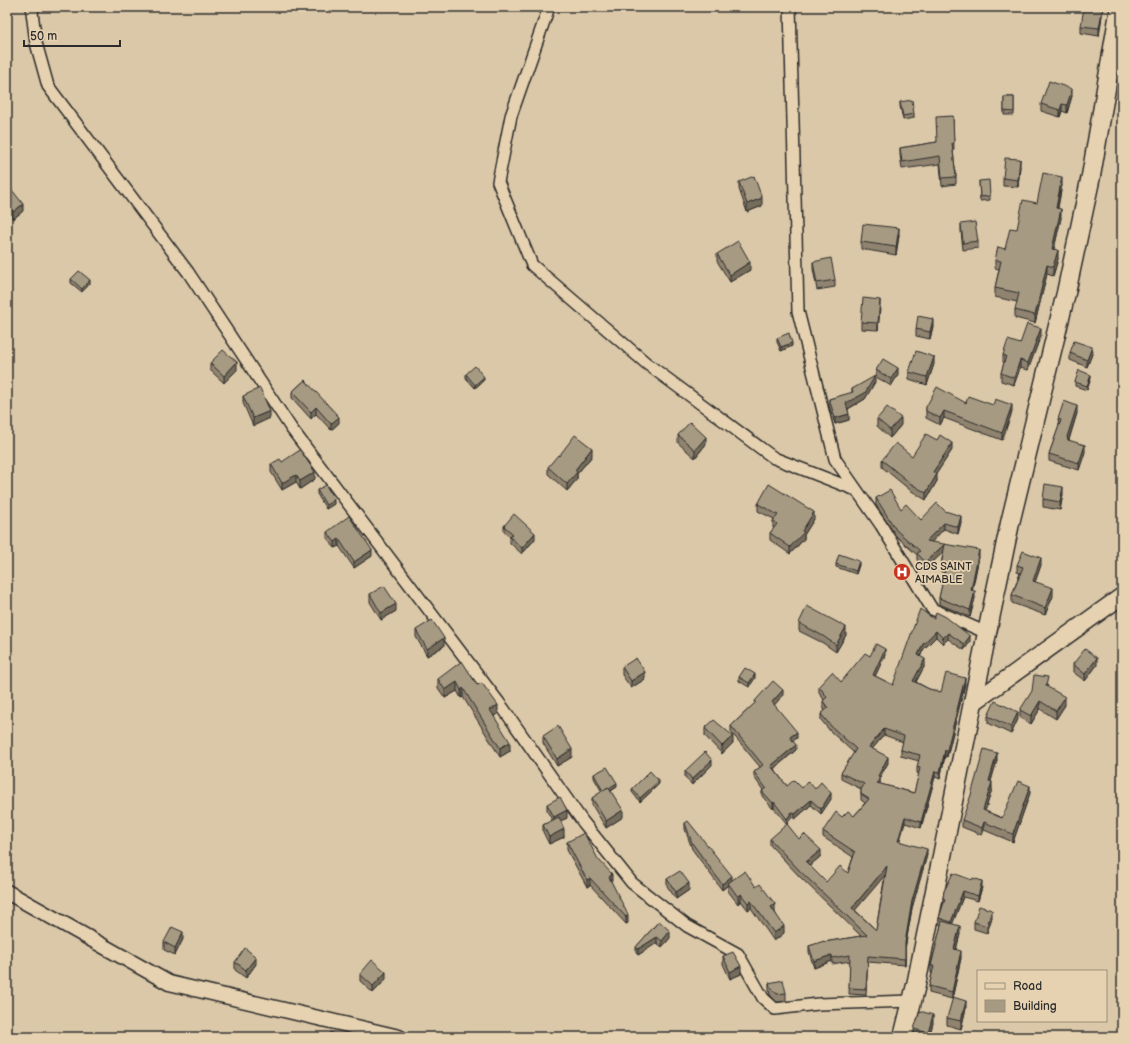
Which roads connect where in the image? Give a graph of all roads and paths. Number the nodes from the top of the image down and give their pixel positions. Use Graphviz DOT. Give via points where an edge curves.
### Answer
graph roads {
  1 [pos="34,7"];
  2 [pos="549,7"];
  3 [pos="790,7"];
  4 [pos="1120,7"];
  5 [pos="856,490"];
  6 [pos="1122,596"];
  7 [pos="987,633"];
  8 [pos="973,703"];
  9 [pos="7,892"];
  10 [pos="912,1001"];
  11 [pos="399,1037"];
  12 [pos="903,1037"];
  1 -- 10 [label="street" via="36,43 48,86 188,272 291,428 503,708 583,822 632,883 687,926 738,954 763,998 775,1009 818,1004"];
  2 -- 5 [label="street" via="511,116 498,182 532,265 646,363 774,458"];
  3 -- 5 [label="street" via="798,311 836,459"];
  4 -- 7 [label="main road" via="1068,285 1010,523"];
  5 -- 7 [label="street" via="881,525 932,609"];
  6 -- 8 [label="main road"];
  7 -- 8 [label="main road"];
  8 -- 10 [label="main road"];
  9 -- 11 [label="street" via="169,983"];
  10 -- 12 [label="main road"];
}
